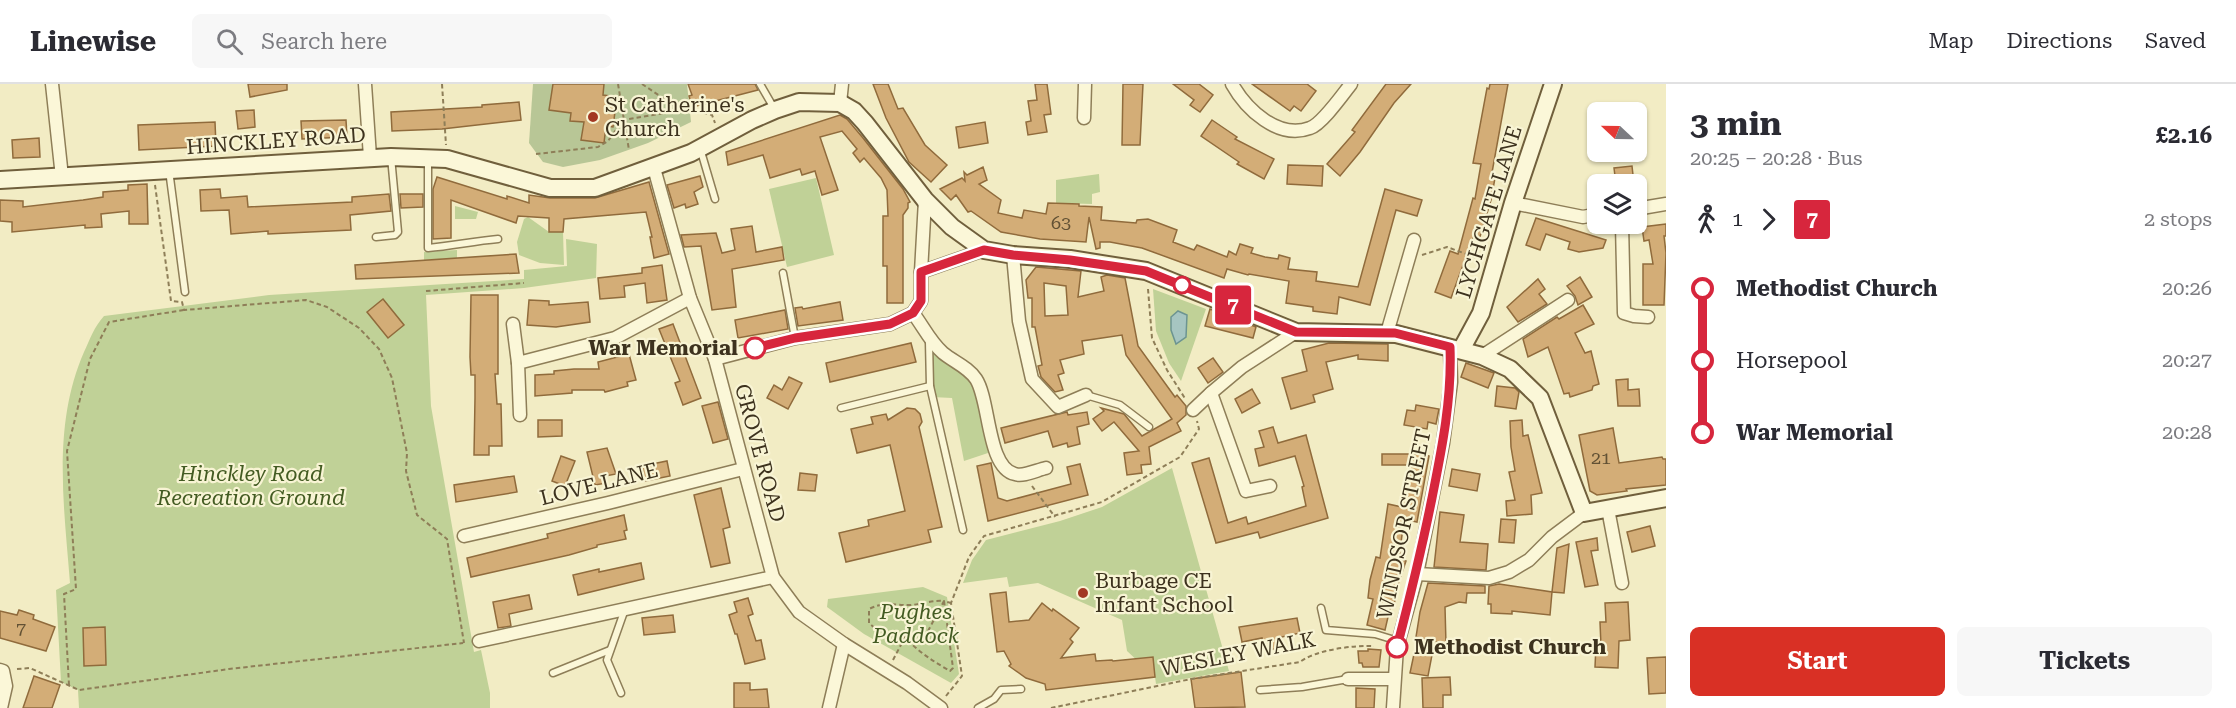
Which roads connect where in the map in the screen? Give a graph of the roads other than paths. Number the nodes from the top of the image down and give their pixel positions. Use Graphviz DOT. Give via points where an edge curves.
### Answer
graph roads {
  1 [pos="52,84"];
  2 [pos="365,84"];
  3 [pos="760,84"];
  4 [pos="842,84"];
  5 [pos="1085,84"];
  6 [pos="1232,84"];
  7 [pos="1351,84"];
  8 [pos="1553,84"];
  9 [pos="840,104"];
  10 [pos="775,110"];
  11 [pos="1084,118"];
  12 [pos="700,148"];
  13 [pos="370,157"];
  14 [pos="391,157"];
  15 [pos="428,158"];
  16 [pos="654,168"];
  17 [pos="161,170"];
  18 [pos="62,177"];
  19 [pos="0,180"];
  20 [pos="715,199"];
  21 [pos="925,200"];
  22 [pos="1513,203"];
  23 [pos="1666,204"];
  24 [pos="1647,207"];
  25 [pos="1587,216"];
  26 [pos="1622,234"];
  27 [pos="376,237"];
  28 [pos="498,239"];
  29 [pos="1414,240"];
  30 [pos="984,250"];
  31 [pos="1013,255"];
  32 [pos="921,272"];
  33 [pos="783,273"];
  34 [pos="185,292"];
  35 [pos="690,298"];
  36 [pos="1568,300"];
  37 [pos="913,313"];
  38 [pos="1648,317"];
  39 [pos="513,324"];
  40 [pos="1296,332"];
  41 [pos="1387,333"];
  42 [pos="795,338"];
  43 [pos="930,339"];
  44 [pos="1455,348"];
  45 [pos="1482,356"];
  46 [pos="715,359"];
  47 [pos="518,363"];
  48 [pos="930,386"];
  49 [pos="1211,393"];
  50 [pos="1086,395"];
  51 [pos="842,408"];
  52 [pos="1193,410"];
  53 [pos="520,415"];
  54 [pos="1149,427"];
  55 [pos="743,468"];
  56 [pos="1046,468"];
  57 [pos="1270,486"];
  58 [pos="1666,498"];
  59 [pos="1608,509"];
  60 [pos="1584,513"];
  61 [pos="963,530"];
  62 [pos="464,536"];
  63 [pos="1417,574"];
  64 [pos="773,577"];
  65 [pos="1622,583"];
  66 [pos="1321,608"];
  67 [pos="625,609"];
  68 [pos="479,641"];
  69 [pos="844,644"];
  70 [pos="1397,644"];
  71 [pos="610,650"];
  72 [pos="1,671"];
  73 [pos="553,673"];
  74 [pos="1348,679"];
  75 [pos="1393,679"];
  76 [pos="1021,689"];
  77 [pos="1260,690"];
  78 [pos="621,693"];
  79 [pos="940,707"];
  80 [pos="1,708"];
  81 [pos="829,708"];
  82 [pos="978,708"];
  83 [pos="1393,708"];
  1 -- 18 [label="street"];
  2 -- 13 [label="street"];
  3 -- 10 [label="lane"];
  4 -- 9 [label="street"];
  5 -- 11 [label="street"];
  6 -- 7 [label="street" via="1242,101 1262,119 1289,131 1312,128"];
  8 -- 22 [label="main road, LYCHGATE LANE"];
  9 -- 10 [label="main road, HINCKLEY ROAD" via="799,102"];
  9 -- 21 [label="main road" via="865,123"];
  10 -- 12 [label="main road, HINCKLEY ROAD"];
  12 -- 16 [label="main road, HINCKLEY ROAD"];
  12 -- 20 [label="lane"];
  13 -- 14 [label="main road, HINCKLEY ROAD"];
  13 -- 17 [label="main road, HINCKLEY ROAD"];
  14 -- 15 [label="main road, HINCKLEY ROAD"];
  14 -- 27 [label="lane" via="398,232"];
  15 -- 16 [label="main road, HINCKLEY ROAD" via="447,159 550,188 595,188"];
  15 -- 28 [label="lane" via="428,248"];
  16 -- 35 [label="street, GROVE ROAD"];
  17 -- 18 [label="main road, HINCKLEY ROAD"];
  17 -- 34 [label="lane"];
  18 -- 19 [label="main road, HINCKLEY ROAD"];
  21 -- 30 [label="main road" via="952,227"];
  21 -- 32 [label="street"];
  22 -- 25 [label="street"];
  22 -- 44 [label="main road, LYCHGATE LANE" via="1481,313"];
  23 -- 24 [label="street"];
  26 -- 38 [label="street" via="1624,313"];
  29 -- 41 [label="street"];
  30 -- 31 [label="main road"];
  30 -- 32 [label="street"];
  31 -- 40 [label="main road" via="1146,271"];
  31 -- 50 [label="street" via="1032,380 1058,407"];
  32 -- 37 [label="street" via="921,301"];
  33 -- 42 [label="lane"];
  35 -- 46 [label="street, GROVE ROAD"];
  35 -- 47 [label="street" via="615,338"];
  36 -- 45 [label="street"];
  37 -- 42 [label="street" via="890,324"];
  37 -- 43 [label="street"];
  39 -- 47 [label="street"];
  40 -- 41 [label="main road"];
  40 -- 49 [label="street" via="1242,367"];
  41 -- 44 [label="main road"];
  42 -- 46 [label="street"];
  43 -- 48 [label="lane"];
  43 -- 56 [label="street" via="974,377 994,451 1006,471 1016,475"];
  44 -- 45 [label="main road"];
  44 -- 63 [label="street, WINDSOR STREET" via="1443,443"];
  45 -- 60 [label="main road" via="1510,369 1540,398"];
  46 -- 55 [label="street, GROVE ROAD"];
  47 -- 53 [label="street"];
  48 -- 51 [label="lane"];
  48 -- 61 [label="lane"];
  49 -- 52 [label="street"];
  49 -- 57 [label="street" via="1246,491"];
  50 -- 54 [label="lane" via="1120,405"];
  55 -- 62 [label="street, LOVE LANE"];
  55 -- 64 [label="street, GROVE ROAD"];
  58 -- 59 [label="main road"];
  59 -- 60 [label="main road"];
  59 -- 65 [label="street"];
  60 -- 63 [label="street" via="1509,572 1490,578"];
  63 -- 70 [label="street, WINDSOR STREET"];
  64 -- 67 [label="street"];
  64 -- 69 [label="street, GROVE ROAD" via="799,612"];
  66 -- 70 [label="lane" via="1326,630 1375,634"];
  67 -- 68 [label="street"];
  67 -- 71 [label="lane"];
  69 -- 79 [label="street, GROVE ROAD"];
  69 -- 81 [label="street"];
  70 -- 75 [label="street, WINDSOR STREET"];
  71 -- 73 [label="lane"];
  71 -- 78 [label="lane" via="607,660"];
  72 -- 80 [label="street" via="6,686"];
  74 -- 75 [label="street"];
  74 -- 77 [label="lane"];
  75 -- 83 [label="street, WINDSOR STREET"];
  76 -- 82 [label="lane" via="1001,690"];
}
